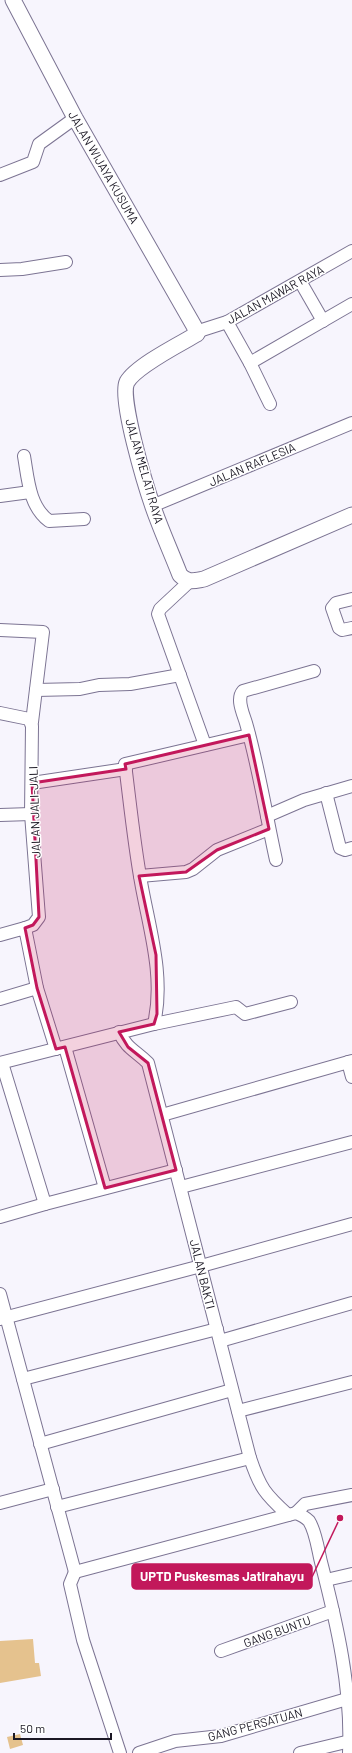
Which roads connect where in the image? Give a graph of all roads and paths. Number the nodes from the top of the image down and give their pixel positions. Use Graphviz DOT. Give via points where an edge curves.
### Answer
graph roads {
  1 [pos="13,0"];
  2 [pos="76,118"];
  3 [pos="0,175"];
  4 [pos="352,252"];
  5 [pos="66,262"];
  6 [pos="0,270"];
  7 [pos="300,281"];
  8 [pos="352,304"];
  9 [pos="323,321"];
  10 [pos="227,322"];
  11 [pos="197,334"];
  12 [pos="250,363"];
  13 [pos="270,404"];
  14 [pos="352,423"];
  15 [pos="24,456"];
  16 [pos="30,492"];
  17 [pos="0,496"];
  18 [pos="152,506"];
  19 [pos="352,515"];
  20 [pos="84,518"];
  21 [pos="190,582"];
  22 [pos="352,599"];
  23 [pos="352,628"];
  24 [pos="0,630"];
  25 [pos="314,671"];
  26 [pos="180,675"];
  27 [pos="36,690"];
  28 [pos="0,713"];
  29 [pos="32,722"];
  30 [pos="249,735"];
  31 [pos="205,745"];
  32 [pos="126,769"];
  33 [pos="32,783"];
  34 [pos="352,786"];
  35 [pos="326,793"];
  36 [pos="32,814"];
  37 [pos="0,815"];
  38 [pos="267,816"];
  39 [pos="269,829"];
  40 [pos="352,848"];
  41 [pos="276,860"];
  42 [pos="140,876"];
  43 [pos="25,928"];
  44 [pos="0,935"];
  45 [pos="37,988"];
  46 [pos="0,999"];
  47 [pos="291,1002"];
  48 [pos="154,1024"];
  49 [pos="119,1032"];
  50 [pos="60,1048"];
  51 [pos="350,1062"];
  52 [pos="1,1063"];
  53 [pos="352,1077"];
  54 [pos="162,1115"];
  55 [pos="352,1142"];
  56 [pos="176,1170"];
  57 [pos="105,1188"];
  58 [pos="181,1188"];
  59 [pos="45,1204"];
  60 [pos="0,1217"];
  61 [pos="352,1224"];
  62 [pos="201,1266"];
  63 [pos="0,1294"];
  64 [pos="352,1303"];
  65 [pos="3,1319"];
  66 [pos="218,1335"];
  67 [pos="23,1379"];
  68 [pos="352,1382"];
  69 [pos="232,1390"];
  70 [pos="238,1411"];
  71 [pos="40,1444"];
  72 [pos="250,1458"];
  73 [pos="52,1489"];
  74 [pos="352,1495"];
  75 [pos="0,1503"];
  76 [pos="57,1507"];
  77 [pos="292,1514"];
  78 [pos="75,1572"];
  79 [pos="352,1574"];
  80 [pos="326,1580"];
  81 [pos="333,1611"];
  82 [pos="221,1651"];
  83 [pos="347,1651"];
  84 [pos="347,1699"];
  85 [pos="351,1720"];
  86 [pos="350,1741"];
  87 [pos="120,1753"];
  88 [pos="139,1753"];
  89 [pos="300,1753"];
  90 [pos="349,1753"];
  1 -- 2 [label="street, JALAN WIJAYA KUSUMA"];
  2 -- 3 [label="street" via="39,144 33,162"];
  2 -- 11 [label="street, JALAN WIJAYA KUSUMA"];
  4 -- 7 [label="street, JALAN MAWAR RAYA"];
  5 -- 6 [label="street"];
  7 -- 9 [label="street"];
  7 -- 10 [label="street, JALAN MAWAR RAYA"];
  8 -- 9 [label="street"];
  9 -- 12 [label="street"];
  10 -- 11 [label="street, JALAN MAWAR RAYA"];
  10 -- 12 [label="street"];
  11 -- 18 [label="street, JALAN MELATI RAYA" via="138,371 126,384 124,393 133,437"];
  12 -- 13 [label="street"];
  14 -- 18 [label="street, JALAN RAFLESIA"];
  15 -- 16 [label="street"];
  16 -- 17 [label="street"];
  16 -- 20 [label="street" via="41,515 49,521"];
  18 -- 21 [label="street, JALAN MELATI RAYA" via="180,575"];
  19 -- 21 [label="street" via="204,579"];
  21 -- 26 [label="street" via="160,609 158,614"];
  22 -- 23 [label="street" via="336,603 332,608 339,628"];
  24 -- 27 [label="street, JALAN JALI-JALI" via="43,632"];
  25 -- 30 [label="street" via="243,690 240,702"];
  26 -- 27 [label="street" via="130,684"];
  26 -- 31 [label="street"];
  27 -- 29 [label="street, JALAN JALI-JALI"];
  28 -- 29 [label="street" via="29,719"];
  29 -- 33 [label="street, JALAN JALI-JALI"];
  30 -- 31 [label="street"];
  30 -- 38 [label="street"];
  31 -- 32 [label="street" via="126,764"];
  32 -- 33 [label="street"];
  32 -- 42 [label="street"];
  33 -- 36 [label="street, JALAN JALI-JALI"];
  34 -- 35 [label="street"];
  35 -- 38 [label="street"];
  35 -- 40 [label="street" via="340,848"];
  36 -- 37 [label="street"];
  36 -- 43 [label="street, JALAN JALI-JALI" via="39,917 33,926"];
  38 -- 39 [label="street"];
  39 -- 41 [label="street"];
  39 -- 42 [label="street" via="217,850 193,870"];
  42 -- 48 [label="street" via="156,955 158,990"];
  43 -- 44 [label="street"];
  43 -- 45 [label="street"];
  45 -- 46 [label="street"];
  45 -- 50 [label="street"];
  47 -- 48 [label="street" via="245,1014 236,1007"];
  48 -- 49 [label="street"];
  49 -- 50 [label="street"];
  49 -- 54 [label="street, JALAN BAKTI" via="128,1048 148,1063"];
  50 -- 52 [label="street"];
  50 -- 57 [label="street"];
  51 -- 53 [label="street"];
  51 -- 54 [label="street"];
  52 -- 59 [label="street"];
  54 -- 56 [label="street, JALAN BAKTI"];
  55 -- 58 [label="street"];
  56 -- 57 [label="street"];
  56 -- 58 [label="street, JALAN BAKTI"];
  57 -- 59 [label="street"];
  58 -- 62 [label="street, JALAN BAKTI"];
  59 -- 60 [label="street"];
  61 -- 62 [label="street"];
  62 -- 65 [label="street"];
  62 -- 66 [label="street, JALAN BAKTI"];
  63 -- 65 [label="street"];
  64 -- 66 [label="street"];
  65 -- 67 [label="street"];
  66 -- 67 [label="street"];
  66 -- 69 [label="street, JALAN BAKTI"];
  67 -- 71 [label="street"];
  68 -- 70 [label="street"];
  69 -- 70 [label="street, JALAN BAKTI"];
  69 -- 71 [label="street"];
  70 -- 72 [label="street, JALAN BAKTI"];
  71 -- 73 [label="street"];
  72 -- 76 [label="street"];
  72 -- 77 [label="street, JALAN BAKTI" via="257,1479 267,1496"];
  73 -- 75 [label="street"];
  73 -- 76 [label="street"];
  74 -- 77 [label="street" via="305,1504"];
  76 -- 78 [label="street"];
  77 -- 78 [label="street"];
  77 -- 80 [label="street, JALAN BAKTI" via="305,1517 310,1522"];
  78 -- 87 [label="street" via="70,1584 83,1640"];
  79 -- 80 [label="street"];
  80 -- 81 [label="street, JALAN BAKTI"];
  81 -- 82 [label="street, GANG BUNTU"];
  81 -- 83 [label="street, JALAN BAKTI"];
  83 -- 84 [label="street, JALAN BAKTI"];
  84 -- 85 [label="street, JALAN BAKTI"];
  84 -- 88 [label="street, GANG PERSATUAN" via="221,1736 176,1742"];
  85 -- 86 [label="street, JALAN BAKTI"];
  86 -- 89 [label="street"];
  86 -- 90 [label="street, JALAN BAKTI"];
}
